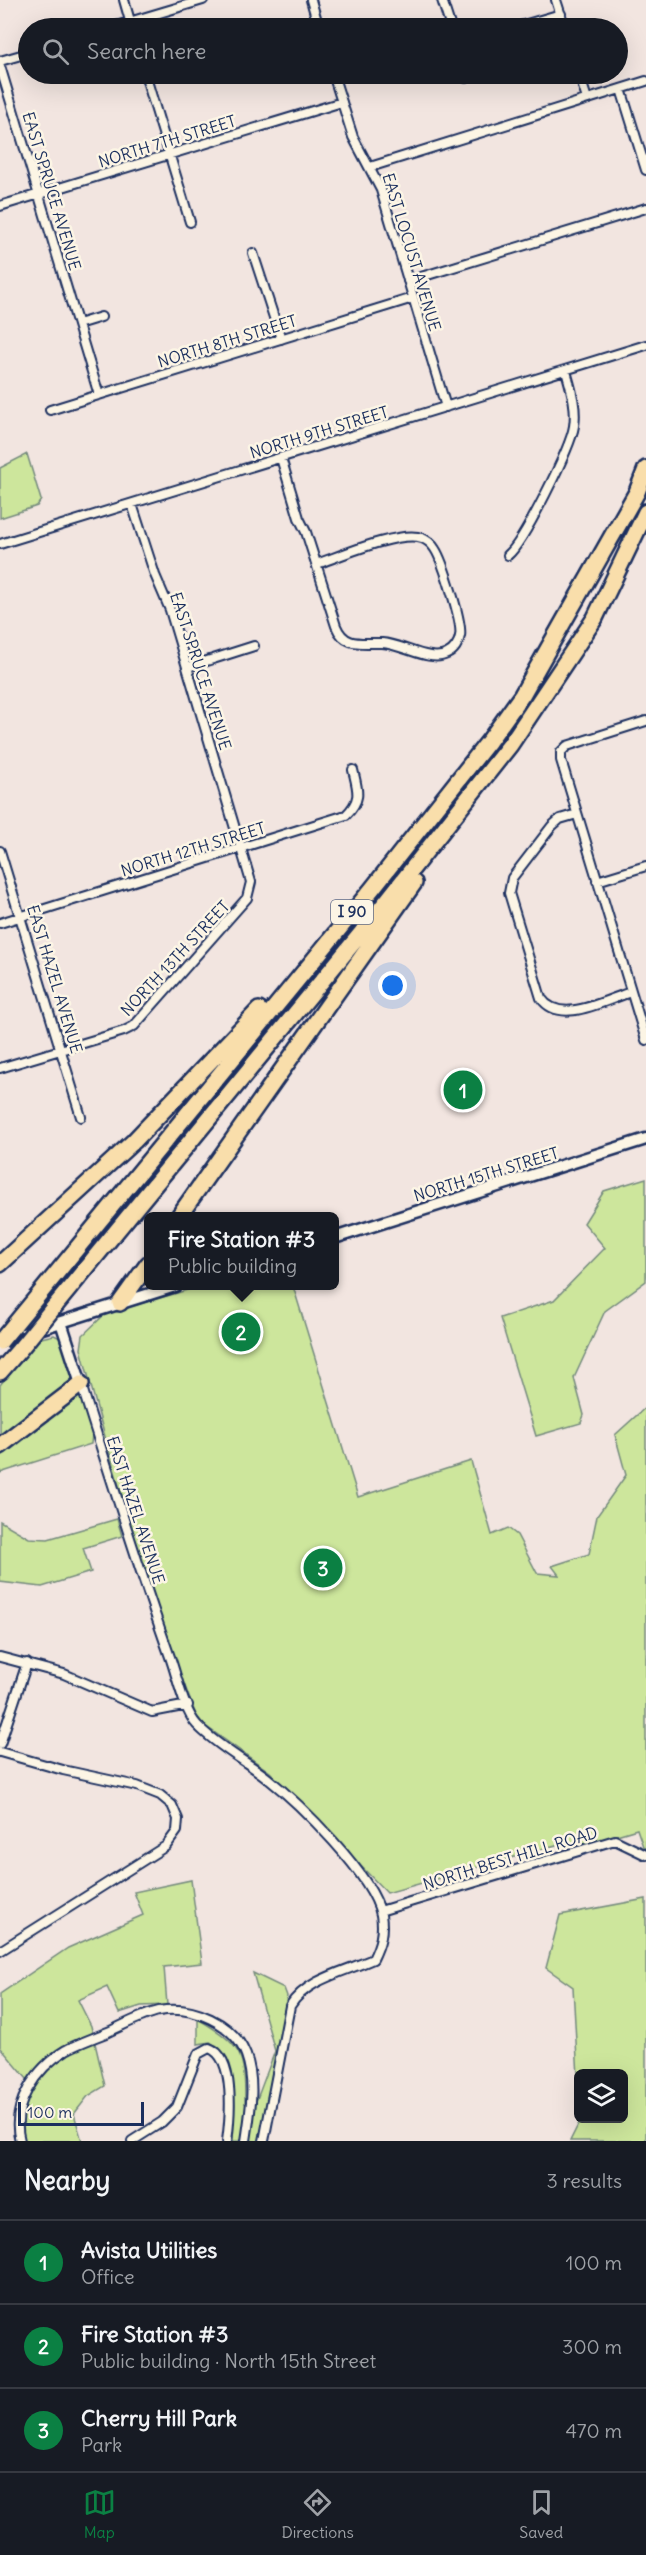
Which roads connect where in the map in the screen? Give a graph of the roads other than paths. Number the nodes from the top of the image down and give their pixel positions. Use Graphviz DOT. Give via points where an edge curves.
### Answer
graph roads {
  1 [pos="124,0"];
  2 [pos="203,0"];
  3 [pos="311,0"];
  4 [pos="442,0"];
  5 [pos="558,0"];
  6 [pos="561,14"];
  7 [pos="129,18"];
  8 [pos="151,18"];
  9 [pos="316,18"];
  10 [pos="448,18"];
  11 [pos="547,18"];
  12 [pos="562,18"];
  13 [pos="18,56"];
  14 [pos="0,61"];
  15 [pos="0,66"];
  16 [pos="646,81"];
  17 [pos="149,84"];
  18 [pos="336,84"];
  19 [pos="582,84"];
  20 [pos="621,89"];
  21 [pos="587,99"];
  22 [pos="342,102"];
  23 [pos="170,154"];
  24 [pos="370,166"];
  25 [pos="646,170"];
  26 [pos="39,194"];
  27 [pos="0,206"];
  28 [pos="646,208"];
  29 [pos="190,222"];
  30 [pos="253,253"];
  31 [pos="408,281"];
  32 [pos="412,298"];
  33 [pos="102,317"];
  34 [pos="78,324"];
  35 [pos="280,339"];
  36 [pos="646,345"];
  37 [pos="566,371"];
  38 [pos="99,395"];
  39 [pos="446,407"];
  40 [pos="50,410"];
  41 [pos="281,458"];
  42 [pos="646,469"];
  43 [pos="132,504"];
  44 [pos="646,512"];
  45 [pos="0,544"];
  46 [pos="508,555"];
  47 [pos="316,564"];
  48 [pos="254,646"];
  49 [pos="188,667"];
  50 [pos="646,721"];
  51 [pos="353,770"];
  52 [pos="470,797"];
  53 [pos="577,814"];
  54 [pos="243,848"];
  55 [pos="0,851"];
  56 [pos="646,866"];
  57 [pos="597,881"];
  58 [pos="21,917"];
  59 [pos="0,923"];
  60 [pos="316,957"];
  61 [pos="631,992"];
  62 [pos="642,1011"];
  63 [pos="646,1040"];
  64 [pos="61,1049"];
  65 [pos="0,1068"];
  66 [pos="81,1117"];
  67 [pos="646,1139"];
  68 [pos="182,1212"];
  69 [pos="339,1236"];
  70 [pos="0,1263"];
  71 [pos="144,1270"];
  72 [pos="162,1290"];
  73 [pos="120,1303"];
  74 [pos="56,1317"];
  75 [pos="0,1341"];
  76 [pos="0,1372"];
  77 [pos="81,1384"];
  78 [pos="0,1446"];
  79 [pos="0,1656"];
  80 [pos="27,1663"];
  81 [pos="188,1705"];
  82 [pos="0,1744"];
  83 [pos="0,1752"];
  84 [pos="646,1855"];
  85 [pos="380,1911"];
  86 [pos="0,1951"];
  87 [pos="20,2141"];
  88 [pos="132,2141"];
  89 [pos="227,2141"];
  90 [pos="246,2141"];
  91 [pos="264,2141"];
  1 -- 7 [label="street"];
  2 -- 8 [label="street"];
  3 -- 9 [label="street"];
  4 -- 10 [label="street"];
  5 -- 6 [label="street"];
  6 -- 11 [label="street"];
  6 -- 12 [label="street"];
  13 -- 14 [label="street"];
  15 -- 26 [label="street, EAST SPRUCE AVENUE"];
  16 -- 20 [label="street"];
  17 -- 23 [label="street"];
  18 -- 22 [label="street, EAST LOCUST AVENUE"];
  19 -- 21 [label="street"];
  20 -- 21 [label="street"];
  20 -- 25 [label="street"];
  21 -- 24 [label="street"];
  22 -- 23 [label="street, NORTH 7TH STREET"];
  22 -- 24 [label="street, EAST LOCUST AVENUE" via="353,137"];
  23 -- 26 [label="street, NORTH 7TH STREET"];
  23 -- 29 [label="street"];
  24 -- 31 [label="street, EAST LOCUST AVENUE"];
  26 -- 27 [label="street, NORTH 7TH STREET"];
  26 -- 34 [label="street, EAST SPRUCE AVENUE"];
  28 -- 31 [label="street"];
  30 -- 35 [label="street"];
  31 -- 32 [label="street, EAST LOCUST AVENUE"];
  32 -- 35 [label="street, NORTH 8TH STREET"];
  32 -- 39 [label="street, EAST LOCUST AVENUE"];
  33 -- 34 [label="street"];
  34 -- 38 [label="street, EAST SPRUCE AVENUE"];
  35 -- 38 [label="street, NORTH 8TH STREET"];
  36 -- 37 [label="street, NORTH 9TH STREET"];
  37 -- 39 [label="street, NORTH 9TH STREET"];
  37 -- 46 [label="street" via="574,404 573,432 518,545"];
  38 -- 40 [label="street, NORTH 8TH STREET"];
  39 -- 41 [label="street, NORTH 9TH STREET"];
  41 -- 43 [label="street, NORTH 9TH STREET"];
  41 -- 47 [label="street"];
  42 -- 60 [label="highway, I 90" via="637,492 522,694 435,810"];
  43 -- 45 [label="street, NORTH 9TH STREET"];
  43 -- 49 [label="street, EAST SPRUCE AVENUE"];
  44 -- 52 [label="highway, I 90" via="596,618"];
  47 -- 47 [label="street" via="336,626 346,639 360,644 394,644 435,658 455,648 460,638 458,618 438,555 424,539 404,537"];
  48 -- 49 [label="street"];
  49 -- 54 [label="street, EAST SPRUCE AVENUE"];
  50 -- 53 [label="street" via="563,750 561,760"];
  51 -- 54 [label="street, NORTH 12TH STREET" via="357,804 346,815"];
  52 -- 68 [label="highway, I 90"];
  52 -- 74 [label="highway, I 90"];
  53 -- 57 [label="street"];
  53 -- 61 [label="street" via="552,826 508,887 541,998 552,1010 568,1011"];
  54 -- 58 [label="street, NORTH 12TH STREET"];
  54 -- 64 [label="street, NORTH 13TH STREET" via="251,882 247,898 134,1026"];
  55 -- 58 [label="street, EAST HAZEL AVENUE"];
  56 -- 57 [label="street"];
  57 -- 61 [label="street"];
  58 -- 59 [label="street, NORTH 12TH STREET"];
  58 -- 64 [label="street, EAST HAZEL AVENUE"];
  60 -- 70 [label="highway" via="261,1008 141,1134"];
  60 -- 75 [label="highway, I 90, bridge"];
  61 -- 62 [label="street"];
  62 -- 63 [label="street"];
  64 -- 65 [label="street, NORTH 13TH STREET"];
  64 -- 66 [label="street, EAST HAZEL AVENUE"];
  67 -- 69 [label="main road, NORTH 15TH STREET"];
  71 -- 73 [label="highway"];
  72 -- 73 [label="main road"];
  73 -- 74 [label="main road"];
  74 -- 75 [label="main road"];
  74 -- 76 [label="highway, I 90, bridge"];
  74 -- 77 [label="main road, EAST HAZEL AVENUE"];
  77 -- 78 [label="highway"];
  77 -- 81 [label="street, EAST HAZEL AVENUE" via="144,1584"];
  79 -- 80 [label="street"];
  80 -- 81 [label="street" via="97,1686 152,1712"];
  80 -- 82 [label="street"];
  81 -- 85 [label="street, EAST HAZEL AVENUE" via="193,1719 204,1731 267,1778 331,1840 366,1882"];
  83 -- 86 [label="street" via="146,1789 164,1798 177,1814 177,1831 166,1846"];
  84 -- 85 [label="street, NORTH BEST HILL ROAD" via="615,1840"];
  85 -- 91 [label="street" via="382,1933 372,1959 317,1982 297,1994 290,2006"];
  87 -- 90 [label="street" via="17,2120 22,2100 52,2061 86,2041 145,2015 164,2011 199,2014 238,2040 247,2057 252,2084"];
  88 -- 89 [label="street" via="177,2107 198,2054 209,2048 220,2057 226,2073 230,2103"];
}
